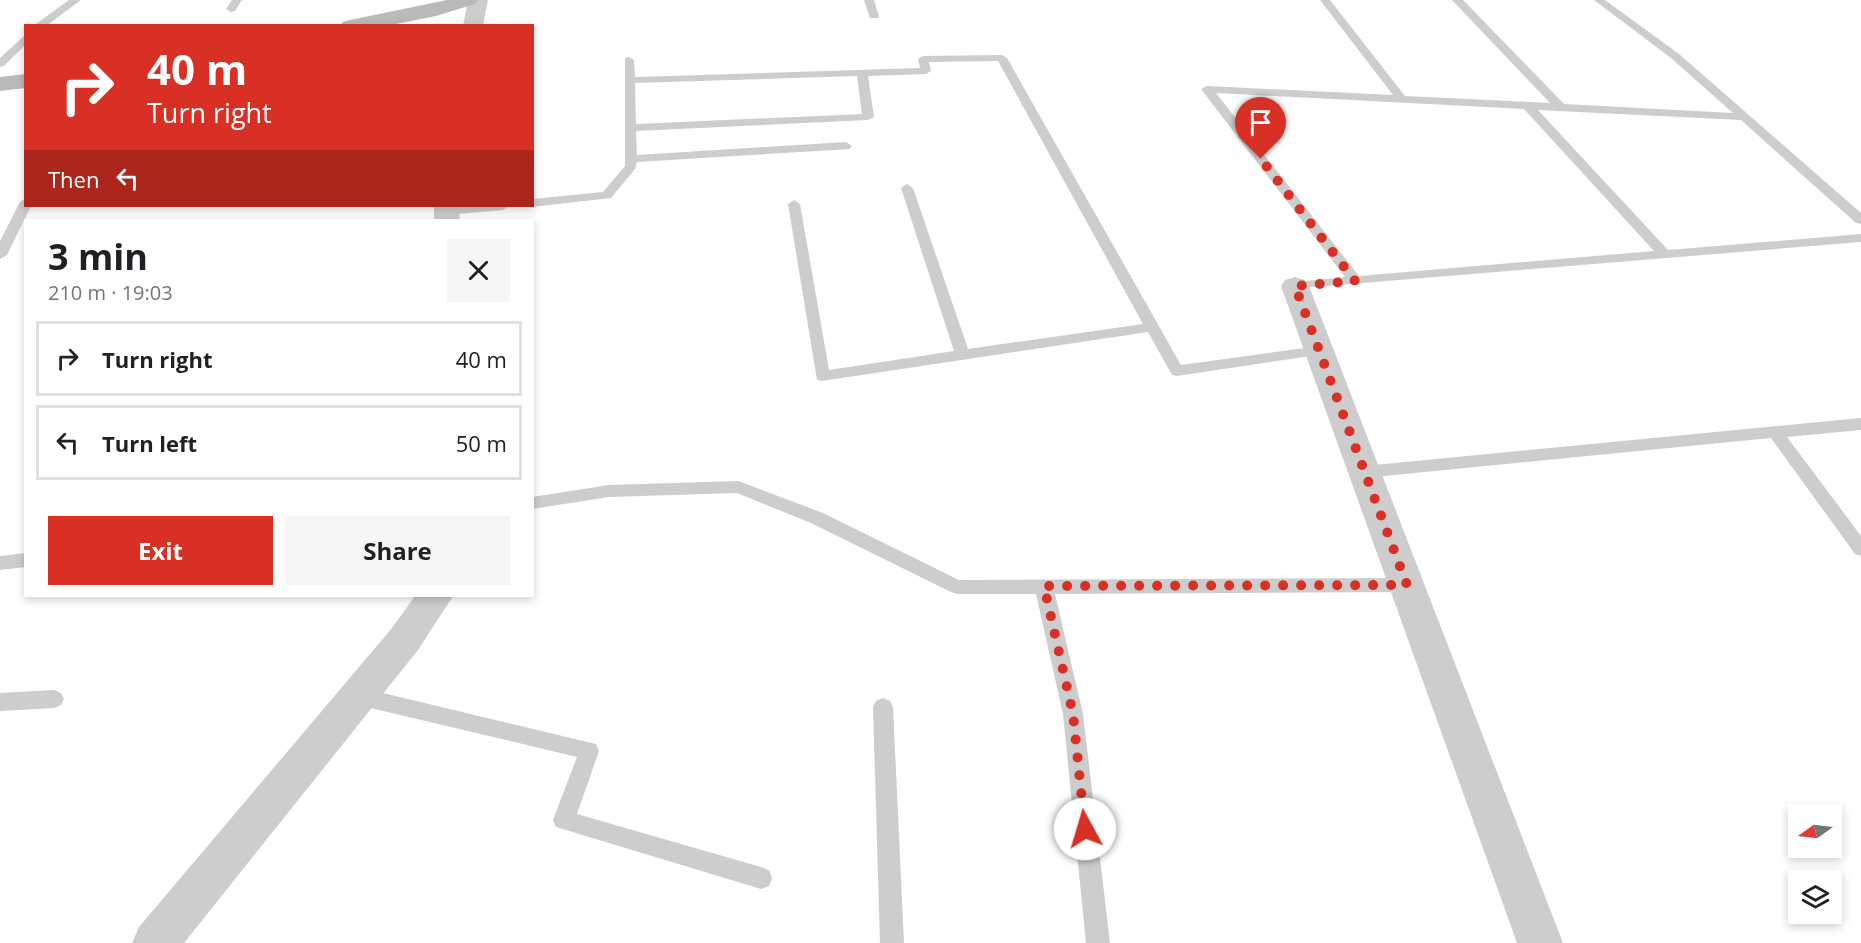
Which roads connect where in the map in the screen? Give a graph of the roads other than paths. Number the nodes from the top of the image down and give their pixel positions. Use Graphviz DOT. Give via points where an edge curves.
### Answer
graph roads {
  1 [pos="76,0"];
  2 [pos="468,0"];
  3 [pos="478,0"];
  4 [pos="869,0"];
  5 [pos="1325,0"];
  6 [pos="1457,0"];
  7 [pos="1599,0"];
  8 [pos="874,16"];
  9 [pos="41,24"];
  10 [pos="361,24"];
  11 [pos="473,24"];
  12 [pos="24,40"];
  13 [pos="628,60"];
  14 [pos="0,64"];
  15 [pos="862,72"];
  16 [pos="629,80"];
  17 [pos="24,81"];
  18 [pos="0,84"];
  19 [pos="1402,99"];
  20 [pos="1527,105"];
  21 [pos="1560,107"];
  22 [pos="1744,117"];
  23 [pos="630,128"];
  24 [pos="846,146"];
  25 [pos="632,159"];
  26 [pos="907,188"];
  27 [pos="534,202"];
  28 [pos="794,204"];
  29 [pos="24,206"];
  30 [pos="494,207"];
  31 [pos="447,212"];
  32 [pos="1861,220"];
  33 [pos="1861,238"];
  34 [pos="0,255"];
  35 [pos="1665,255"];
  36 [pos="1355,281"];
  37 [pos="1295,286"];
  38 [pos="1152,327"];
  39 [pos="1319,351"];
  40 [pos="963,356"];
  41 [pos="1861,424"];
  42 [pos="1775,432"];
  43 [pos="1364,472"];
  44 [pos="534,503"];
  45 [pos="1861,549"];
  46 [pos="24,560"];
  47 [pos="0,563"];
  48 [pos="1407,585"];
  49 [pos="1044,586"];
  50 [pos="434,597"];
  51 [pos="358,696"];
  52 [pos="54,699"];
  53 [pos="0,702"];
  54 [pos="883,707"];
  55 [pos="761,878"];
  56 [pos="155,943"];
  57 [pos="892,943"];
  58 [pos="1098,943"];
  59 [pos="1540,943"];
  1 -- 9 [label="lane"];
  2 -- 10 [label="street"];
  3 -- 11 [label="street"];
  4 -- 8 [label="lane"];
  5 -- 19 [label="lane"];
  6 -- 21 [label="lane"];
  7 -- 22 [label="lane" via="1675,56"];
  12 -- 14 [label="lane"];
  13 -- 16 [label="lane"];
  15 -- 16 [label="lane"];
  15 -- 23 [label="lane" via="868,117"];
  15 -- 38 [label="lane" via="926,71 923,59 1002,58"];
  16 -- 23 [label="lane"];
  17 -- 18 [label="street"];
  19 -- 20 [label="lane"];
  19 -- 36 [label="lane" via="1207,89"];
  20 -- 21 [label="lane"];
  20 -- 35 [label="lane"];
  21 -- 22 [label="lane"];
  22 -- 32 [label="lane"];
  23 -- 25 [label="lane"];
  24 -- 25 [label="lane"];
  25 -- 27 [label="lane" via="631,166 607,195"];
  26 -- 40 [label="lane"];
  28 -- 40 [label="lane" via="822,376"];
  29 -- 34 [label="lane"];
  30 -- 31 [label="lane"];
  33 -- 35 [label="lane"];
  35 -- 36 [label="lane"];
  36 -- 37 [label="lane"];
  37 -- 39 [label="street"];
  38 -- 39 [label="lane" via="1177,371"];
  38 -- 40 [label="lane"];
  39 -- 43 [label="street"];
  41 -- 42 [label="lane"];
  42 -- 43 [label="lane"];
  42 -- 45 [label="lane"];
  43 -- 48 [label="street"];
  44 -- 49 [label="lane" via="609,491 738,487 817,518 957,587"];
  46 -- 47 [label="lane"];
  48 -- 49 [label="lane"];
  48 -- 59 [label="street"];
  49 -- 58 [label="lane" via="1073,714"];
  50 -- 51 [label="street"];
  51 -- 55 [label="lane" via="589,751 564,820"];
  51 -- 56 [label="street"];
  52 -- 53 [label="lane"];
  54 -- 57 [label="lane"];
}
